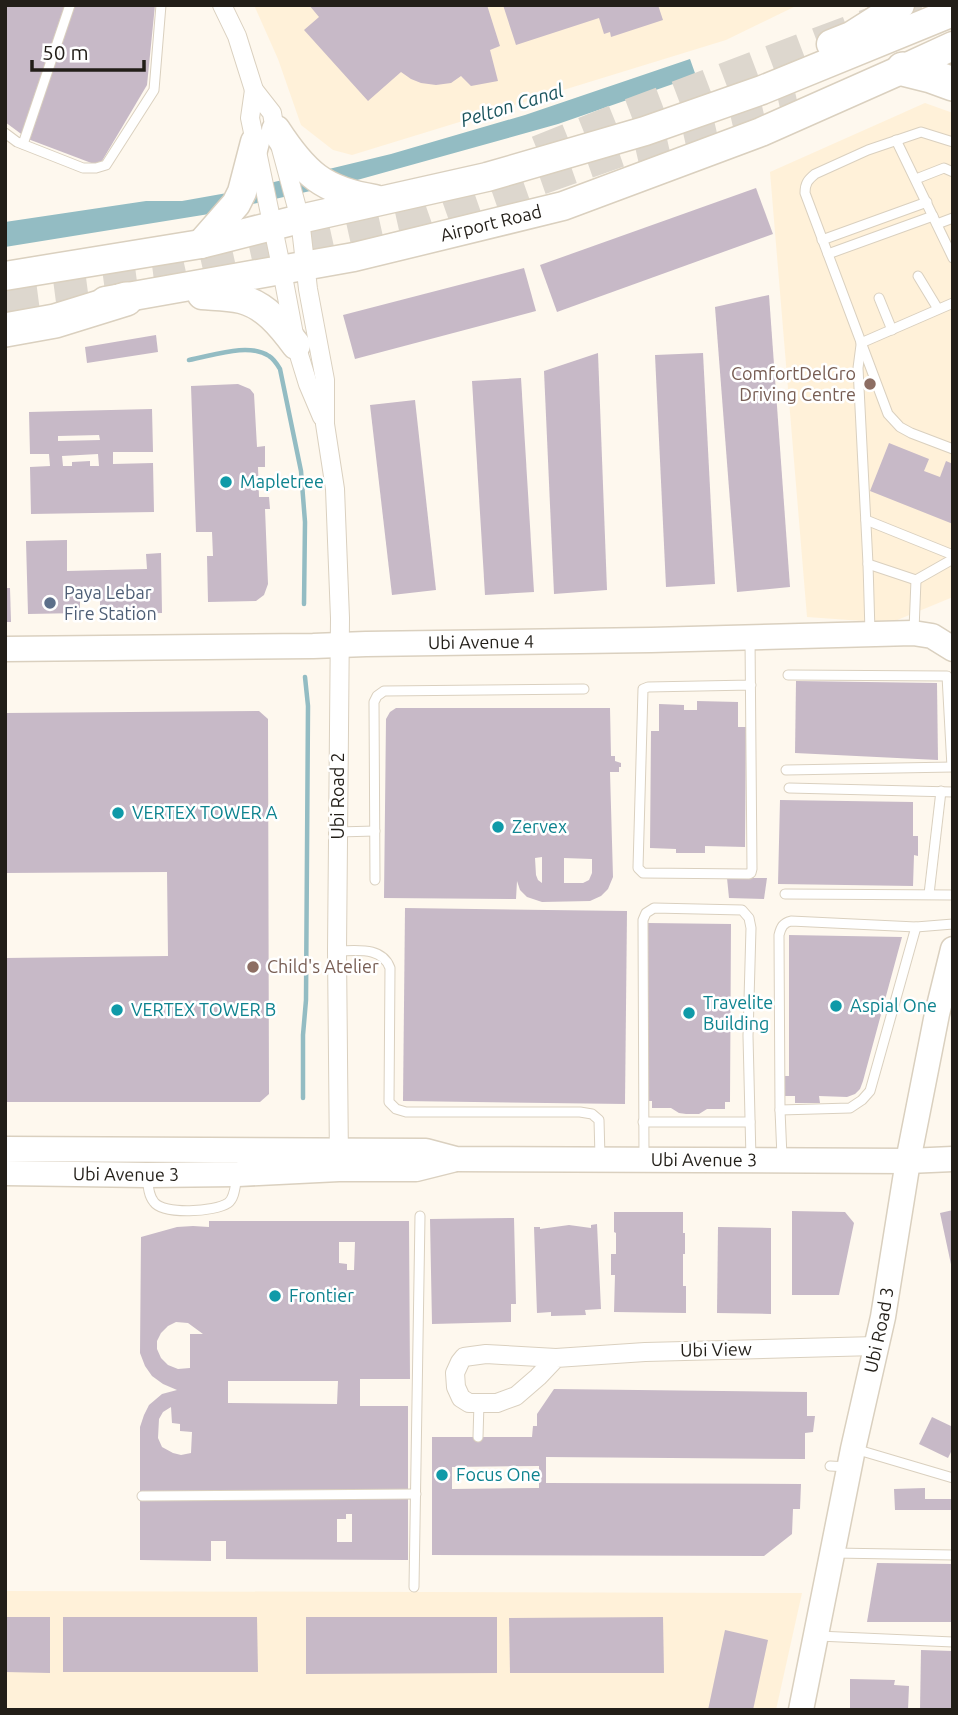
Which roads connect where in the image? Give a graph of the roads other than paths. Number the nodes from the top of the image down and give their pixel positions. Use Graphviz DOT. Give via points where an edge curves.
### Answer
graph roads {
  1 [pos="70,5"];
  2 [pos="161,5"];
  3 [pos="222,5"];
  4 [pos="895,7"];
  5 [pos="953,12"];
  6 [pos="953,46"];
  7 [pos="903,69"];
  8 [pos="953,84"];
  9 [pos="645,131"];
  10 [pos="5,134"];
  11 [pos="265,136"];
  12 [pos="896,140"];
  13 [pos="953,142"];
  14 [pos="23,144"];
  15 [pos="953,172"];
  16 [pos="916,180"];
  17 [pos="385,200"];
  18 [pos="927,202"];
  19 [pos="953,218"];
  20 [pos="935,220"];
  21 [pos="286,222"];
  22 [pos="822,240"];
  23 [pos="201,244"];
  24 [pos="828,254"];
  25 [pos="953,258"];
  26 [pos="294,269"];
  27 [pos="5,276"];
  28 [pos="918,276"];
  29 [pos="170,291"];
  30 [pos="879,298"];
  31 [pos="126,299"];
  32 [pos="953,303"];
  33 [pos="937,309"];
  34 [pos="5,314"];
  35 [pos="5,330"];
  36 [pos="892,330"];
  37 [pos="861,343"];
  38 [pos="296,345"];
  39 [pos="325,424"];
  40 [pos="953,449"];
  41 [pos="866,520"];
  42 [pos="953,557"];
  43 [pos="868,564"];
  44 [pos="916,580"];
  45 [pos="913,633"];
  46 [pos="870,634"];
  47 [pos="750,638"];
  48 [pos="340,645"];
  49 [pos="952,648"];
  50 [pos="5,649"];
  51 [pos="788,675"];
  52 [pos="751,685"];
  53 [pos="584,689"];
  54 [pos="952,767"];
  55 [pos="786,770"];
  56 [pos="789,788"];
  57 [pos="941,791"];
  58 [pos="953,792"];
  59 [pos="374,831"];
  60 [pos="337,832"];
  61 [pos="374,880"];
  62 [pos="785,894"];
  63 [pos="929,894"];
  64 [pos="953,895"];
  65 [pos="953,924"];
  66 [pos="916,926"];
  67 [pos="337,951"];
  68 [pos="952,954"];
  69 [pos="780,1110"];
  70 [pos="643,1122"];
  71 [pos="750,1122"];
  72 [pos="5,1149"];
  73 [pos="147,1149"];
  74 [pos="600,1159"];
  75 [pos="783,1159"];
  76 [pos="953,1159"];
  77 [pos="339,1160"];
  78 [pos="644,1160"];
  79 [pos="751,1160"];
  80 [pos="908,1161"];
  81 [pos="238,1163"];
  82 [pos="5,1173"];
  83 [pos="147,1175"];
  84 [pos="421,1216"];
  85 [pos="876,1346"];
  86 [pos="556,1358"];
  87 [pos="479,1403"];
  88 [pos="478,1437"];
  89 [pos="844,1461"];
  90 [pos="953,1478"];
  91 [pos="416,1494"];
  92 [pos="142,1496"];
  93 [pos="832,1553"];
  94 [pos="953,1555"];
  95 [pos="414,1587"];
  96 [pos="816,1636"];
  97 [pos="953,1642"];
  98 [pos="801,1710"];
  1 -- 14 [label="lane"];
  2 -- 14 [label="lane" via="154,90 106,165 83,168"];
  3 -- 11 [label="street" via="254,90 272,113"];
  4 -- 9 [label="main road" via="851,36 738,82"];
  5 -- 9 [label="main road" via="762,90"];
  6 -- 7 [label="main road, Airport Road"];
  7 -- 8 [label="highway"];
  7 -- 26 [label="main road, Airport Road" via="761,132 563,206"];
  9 -- 17 [label="main road" via="487,177"];
  10 -- 14 [label="lane"];
  11 -- 17 [label="main road" via="323,184"];
  11 -- 21 [label="street"];
  11 -- 21 [label="street"];
  11 -- 23 [label="main road" via="236,204"];
  12 -- 13 [label="lane" via="921,132"];
  12 -- 16 [label="lane"];
  12 -- 22 [label="lane" via="808,180 805,193"];
  15 -- 16 [label="lane" via="944,168"];
  16 -- 18 [label="lane"];
  17 -- 21 [label="main road"];
  18 -- 20 [label="lane"];
  18 -- 22 [label="lane"];
  19 -- 20 [label="lane"];
  20 -- 24 [label="lane"];
  20 -- 25 [label="lane"];
  21 -- 23 [label="main road"];
  21 -- 26 [label="street, Ubi Road 2"];
  21 -- 26 [label="street, Ubi Road 2"];
  22 -- 24 [label="lane"];
  23 -- 27 [label="main road"];
  24 -- 37 [label="lane"];
  26 -- 29 [label="main road, Airport Road"];
  26 -- 38 [label="street, Ubi Road 2"];
  26 -- 39 [label="street, Ubi Road 2" via="325,380"];
  28 -- 33 [label="lane"];
  29 -- 31 [label="main road, Airport Road"];
  29 -- 38 [label="main road" via="258,305"];
  30 -- 36 [label="lane"];
  31 -- 34 [label="main road, Airport Road"];
  31 -- 35 [label="highway" via="55,321"];
  32 -- 33 [label="lane"];
  33 -- 36 [label="lane"];
  36 -- 37 [label="lane"];
  37 -- 40 [label="lane" via="888,414 911,433"];
  37 -- 41 [label="lane" via="858,368"];
  38 -- 39 [label="street, Ubi Road 2"];
  39 -- 48 [label="street, Ubi Road 2" via="335,489"];
  41 -- 42 [label="lane"];
  41 -- 43 [label="lane"];
  42 -- 44 [label="lane"];
  43 -- 44 [label="lane"];
  43 -- 46 [label="lane"];
  44 -- 45 [label="lane"];
  45 -- 46 [label="street, Ubi Avenue 4"];
  45 -- 49 [label="street, Ubi Avenue 4" via="932,636"];
  46 -- 47 [label="street, Ubi Avenue 4"];
  47 -- 48 [label="street, Ubi Avenue 4"];
  47 -- 52 [label="lane"];
  48 -- 50 [label="street, Ubi Avenue 4"];
  48 -- 60 [label="street, Ubi Road 2"];
  51 -- 54 [label="lane" via="947,676"];
  52 -- 52 [label="lane" via="643,689 638,867 643,873 751,873"];
  53 -- 59 [label="lane" via="384,691 373,702"];
  54 -- 55 [label="lane"];
  56 -- 57 [label="lane"];
  57 -- 58 [label="lane"];
  57 -- 63 [label="lane"];
  59 -- 60 [label="lane"];
  59 -- 61 [label="lane"];
  60 -- 67 [label="street, Ubi Road 2"];
  62 -- 63 [label="lane"];
  63 -- 64 [label="lane"];
  65 -- 66 [label="lane"];
  66 -- 69 [label="lane" via="870,1091 850,1108"];
  66 -- 69 [label="lane" via="792,921 781,927"];
  67 -- 74 [label="lane" via="365,951 387,959 389,1102 396,1109 592,1114 599,1121"];
  67 -- 77 [label="street, Ubi Road 2"];
  68 -- 80 [label="street, Ubi Road 3"];
  69 -- 75 [label="lane"];
  70 -- 71 [label="lane"];
  70 -- 71 [label="lane" via="643,920 654,908 742,910 749,918"];
  70 -- 78 [label="lane"];
  71 -- 79 [label="lane"];
  72 -- 73 [label="street, Ubi Avenue 3"];
  73 -- 81 [label="street, Ubi Avenue 3"];
  73 -- 83 [label="lane"];
  74 -- 77 [label="street, Ubi Avenue 3" via="456,1159 416,1169"];
  74 -- 78 [label="street, Ubi Avenue 3"];
  75 -- 79 [label="street, Ubi Avenue 3"];
  75 -- 80 [label="street, Ubi Avenue 3"];
  76 -- 80 [label="street, Ubi Avenue 3"];
  77 -- 81 [label="street, Ubi Avenue 3"];
  78 -- 79 [label="street, Ubi Avenue 3"];
  80 -- 85 [label="street, Ubi Road 3"];
  81 -- 83 [label="street, Ubi Avenue 3"];
  81 -- 83 [label="lane" via="228,1203 210,1209 162,1208 154,1203"];
  82 -- 83 [label="street, Ubi Avenue 3"];
  84 -- 91 [label="lane"];
  85 -- 86 [label="street, Ubi View"];
  85 -- 89 [label="street, Ubi Road 3"];
  86 -- 87 [label="street" via="516,1396"];
  86 -- 87 [label="street, Ubi View" via="464,1357 455,1373 456,1387 461,1398"];
  87 -- 88 [label="lane"];
  89 -- 90 [label="lane"];
  89 -- 93 [label="street, Ubi Road 3"];
  91 -- 92 [label="lane"];
  91 -- 95 [label="lane"];
  93 -- 94 [label="lane"];
  93 -- 96 [label="street, Ubi Road 3"];
  96 -- 97 [label="lane"];
  96 -- 98 [label="street, Ubi Road 3"];
}
